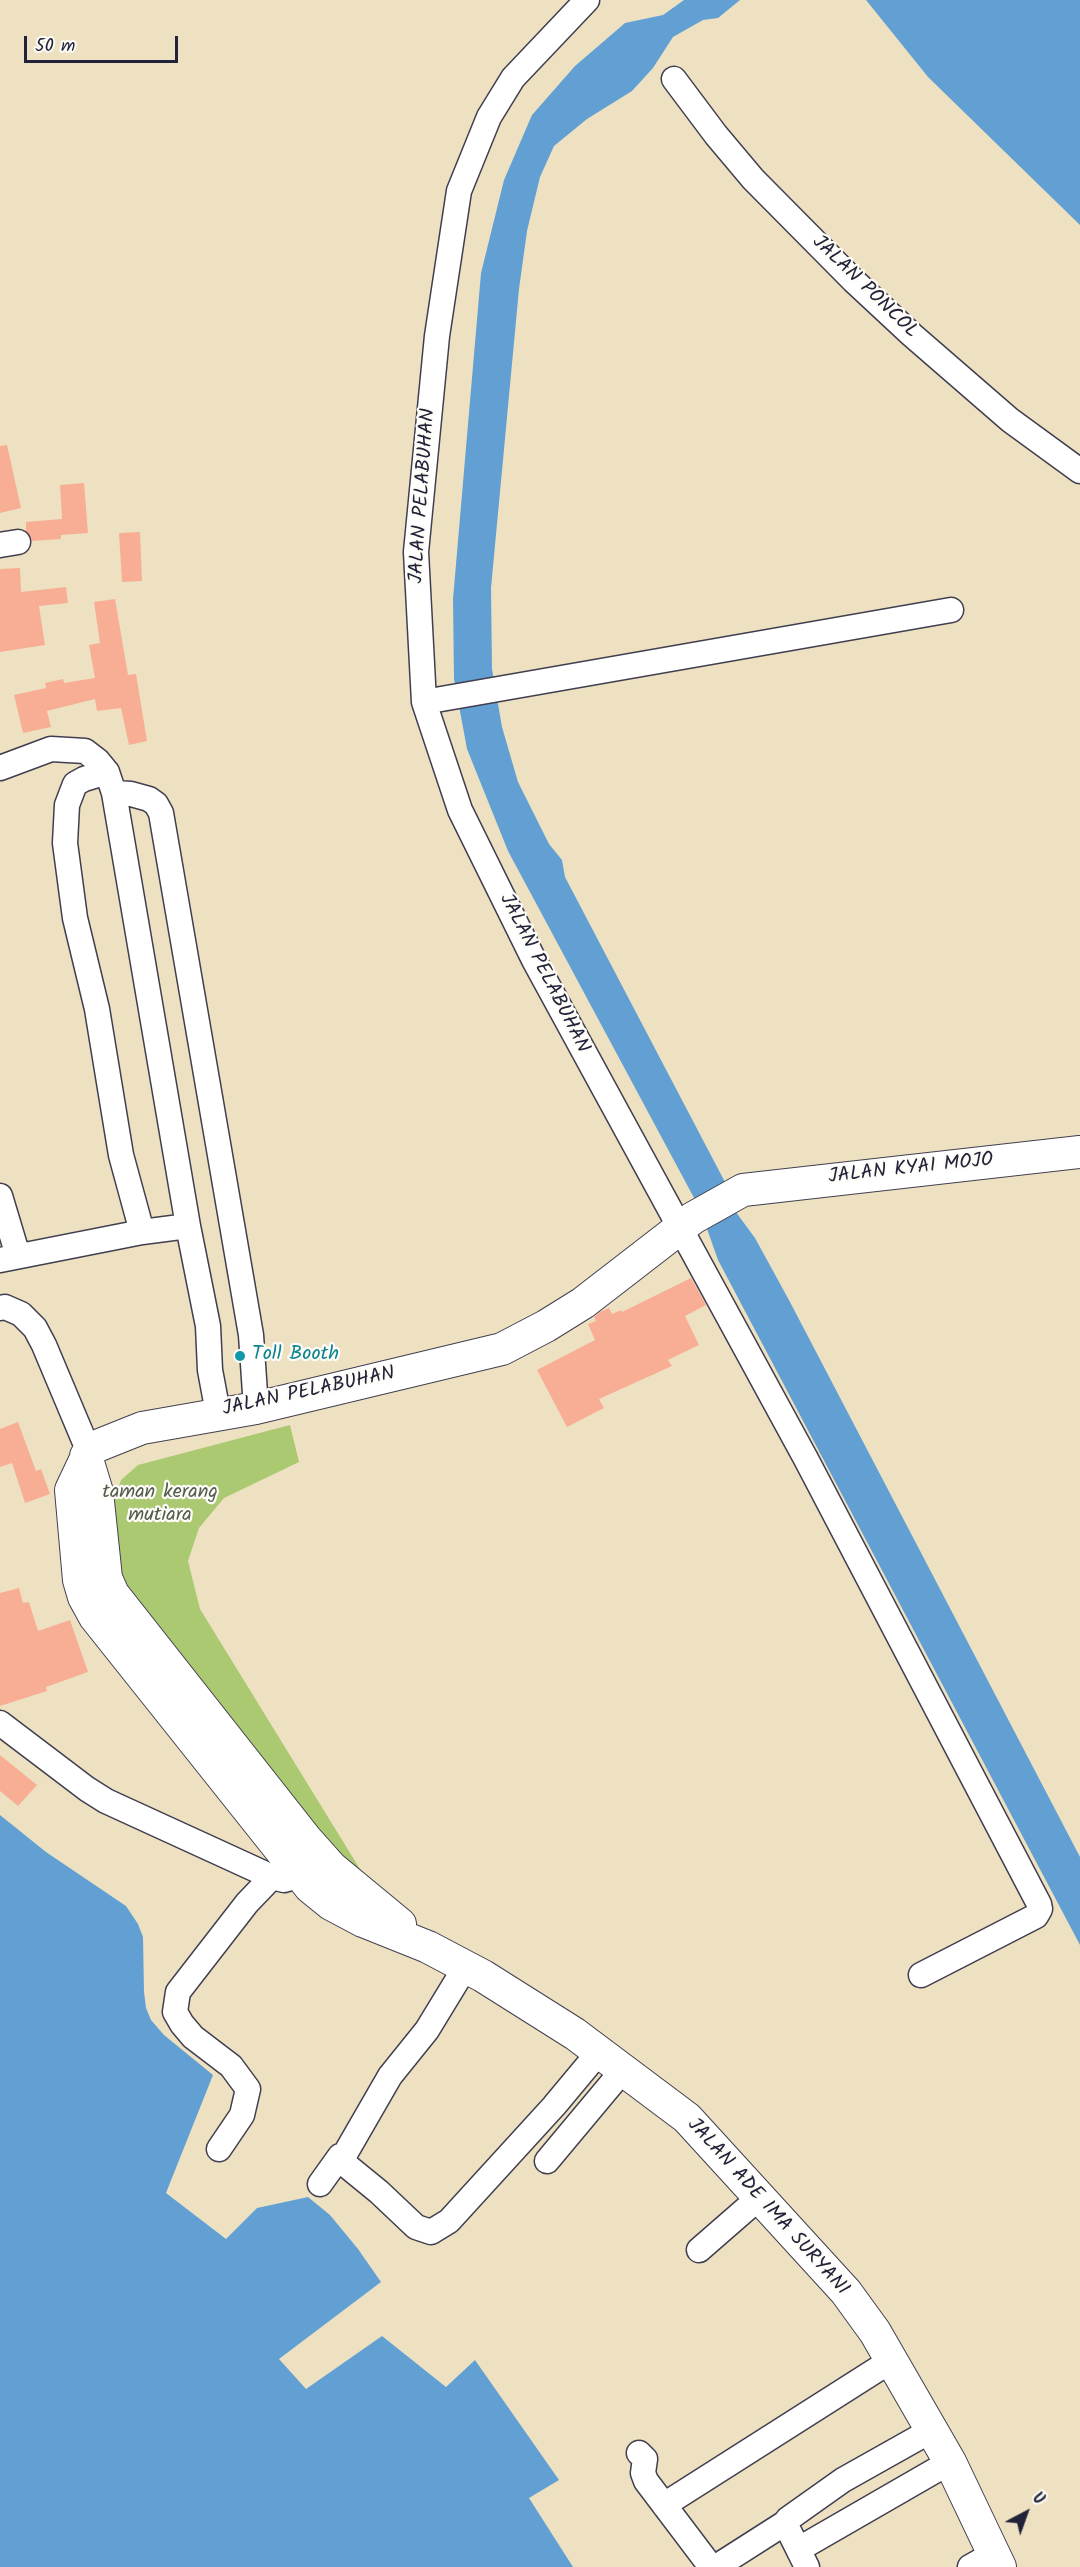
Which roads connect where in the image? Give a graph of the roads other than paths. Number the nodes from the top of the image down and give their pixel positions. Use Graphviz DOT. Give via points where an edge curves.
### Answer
graph roads {
  1 [pos="587,0"];
  2 [pos="674,79"];
  3 [pos="1080,471"];
  4 [pos="951,610"];
  5 [pos="424,702"];
  6 [pos="0,768"];
  7 [pos="110,783"];
  8 [pos="1080,1152"];
  9 [pos="0,1196"];
  10 [pos="686,1223"];
  11 [pos="188,1226"];
  12 [pos="142,1232"];
  13 [pos="9,1258"];
  14 [pos="0,1308"];
  15 [pos="256,1408"];
  16 [pos="218,1413"];
  17 [pos="87,1454"];
  18 [pos="0,1723"];
  19 [pos="299,1871"];
  20 [pos="466,1966"];
  21 [pos="921,1976"];
  22 [pos="611,2061"];
  23 [pos="219,2149"];
  24 [pos="342,2157"];
  25 [pos="547,2161"];
  26 [pos="320,2184"];
  27 [pos="760,2196"];
  28 [pos="699,2250"];
  29 [pos="892,2360"];
  30 [pos="932,2430"];
  31 [pos="639,2453"];
  32 [pos="950,2462"];
  33 [pos="664,2505"];
  34 [pos="785,2523"];
  35 [pos="805,2562"];
  36 [pos="988,2563"];
  37 [pos="711,2567"];
  38 [pos="716,2567"];
  1 -- 5 [label="street, JALAN PELABUHAN" via="513,78 489,117 459,191 437,336 416,552"];
  2 -- 3 [label="street, JALAN PONCOL" via="753,179 854,281 1010,420"];
  4 -- 5 [label="street"];
  5 -- 10 [label="street, JALAN PELABUHAN" via="460,810 534,960"];
  6 -- 7 [label="street" via="51,749 85,751 98,761"];
  7 -- 11 [label="street"];
  7 -- 12 [label="street" via="84,778 75,784 67,805 65,843 75,918 97,1009 121,1155"];
  7 -- 15 [label="street" via="149,799 161,813 251,1335"];
  8 -- 10 [label="main road, JALAN KYAI MOJO" via="743,1190"];
  9 -- 13 [label="street"];
  10 -- 15 [label="main road, JALAN PELABUHAN" via="583,1303 502,1348"];
  10 -- 21 [label="street" via="1039,1904 1036,1916"];
  11 -- 12 [label="street"];
  11 -- 16 [label="street" via="208,1326 210,1370"];
  12 -- 13 [label="street"];
  14 -- 17 [label="street" via="21,1314 35,1328"];
  15 -- 16 [label="main road, JALAN PELABUHAN"];
  16 -- 17 [label="main road, JALAN PELABUHAN" via="142,1428"];
  17 -- 19 [label="main road, JALAN ADE IMA SURYANI" via="71,1490 79,1580 98,1596 95,1617"];
  18 -- 19 [label="street" via="106,1801"];
  19 -- 20 [label="main road, JALAN ADE IMA SURYANI" via="331,1904"];
  19 -- 23 [label="street" via="247,1903 178,1992 175,2002 175,2012 182,2024 231,2066 248,2089 242,2115"];
  20 -- 22 [label="main road, JALAN ADE IMA SURYANI"];
  20 -- 24 [label="street" via="427,2030 397,2064"];
  22 -- 24 [label="street" via="440,2228 431,2232 417,2226 342,2163"];
  22 -- 25 [label="street"];
  22 -- 27 [label="main road, JALAN ADE IMA SURYANI" via="687,2118"];
  24 -- 26 [label="street"];
  27 -- 28 [label="street"];
  27 -- 29 [label="main road, JALAN ADE IMA SURYANI" via="846,2292"];
  29 -- 30 [label="main road, JALAN ADE IMA SURYANI"];
  29 -- 33 [label="street"];
  30 -- 32 [label="main road, JALAN ADE IMA SURYANI"];
  30 -- 34 [label="street" via="814,2498"];
  31 -- 33 [label="street" via="645,2459 646,2481"];
  32 -- 35 [label="street"];
  32 -- 36 [label="main road, JALAN ADE IMA SURYANI"];
  33 -- 37 [label="street"];
  34 -- 35 [label="street"];
  34 -- 38 [label="street"];
}
